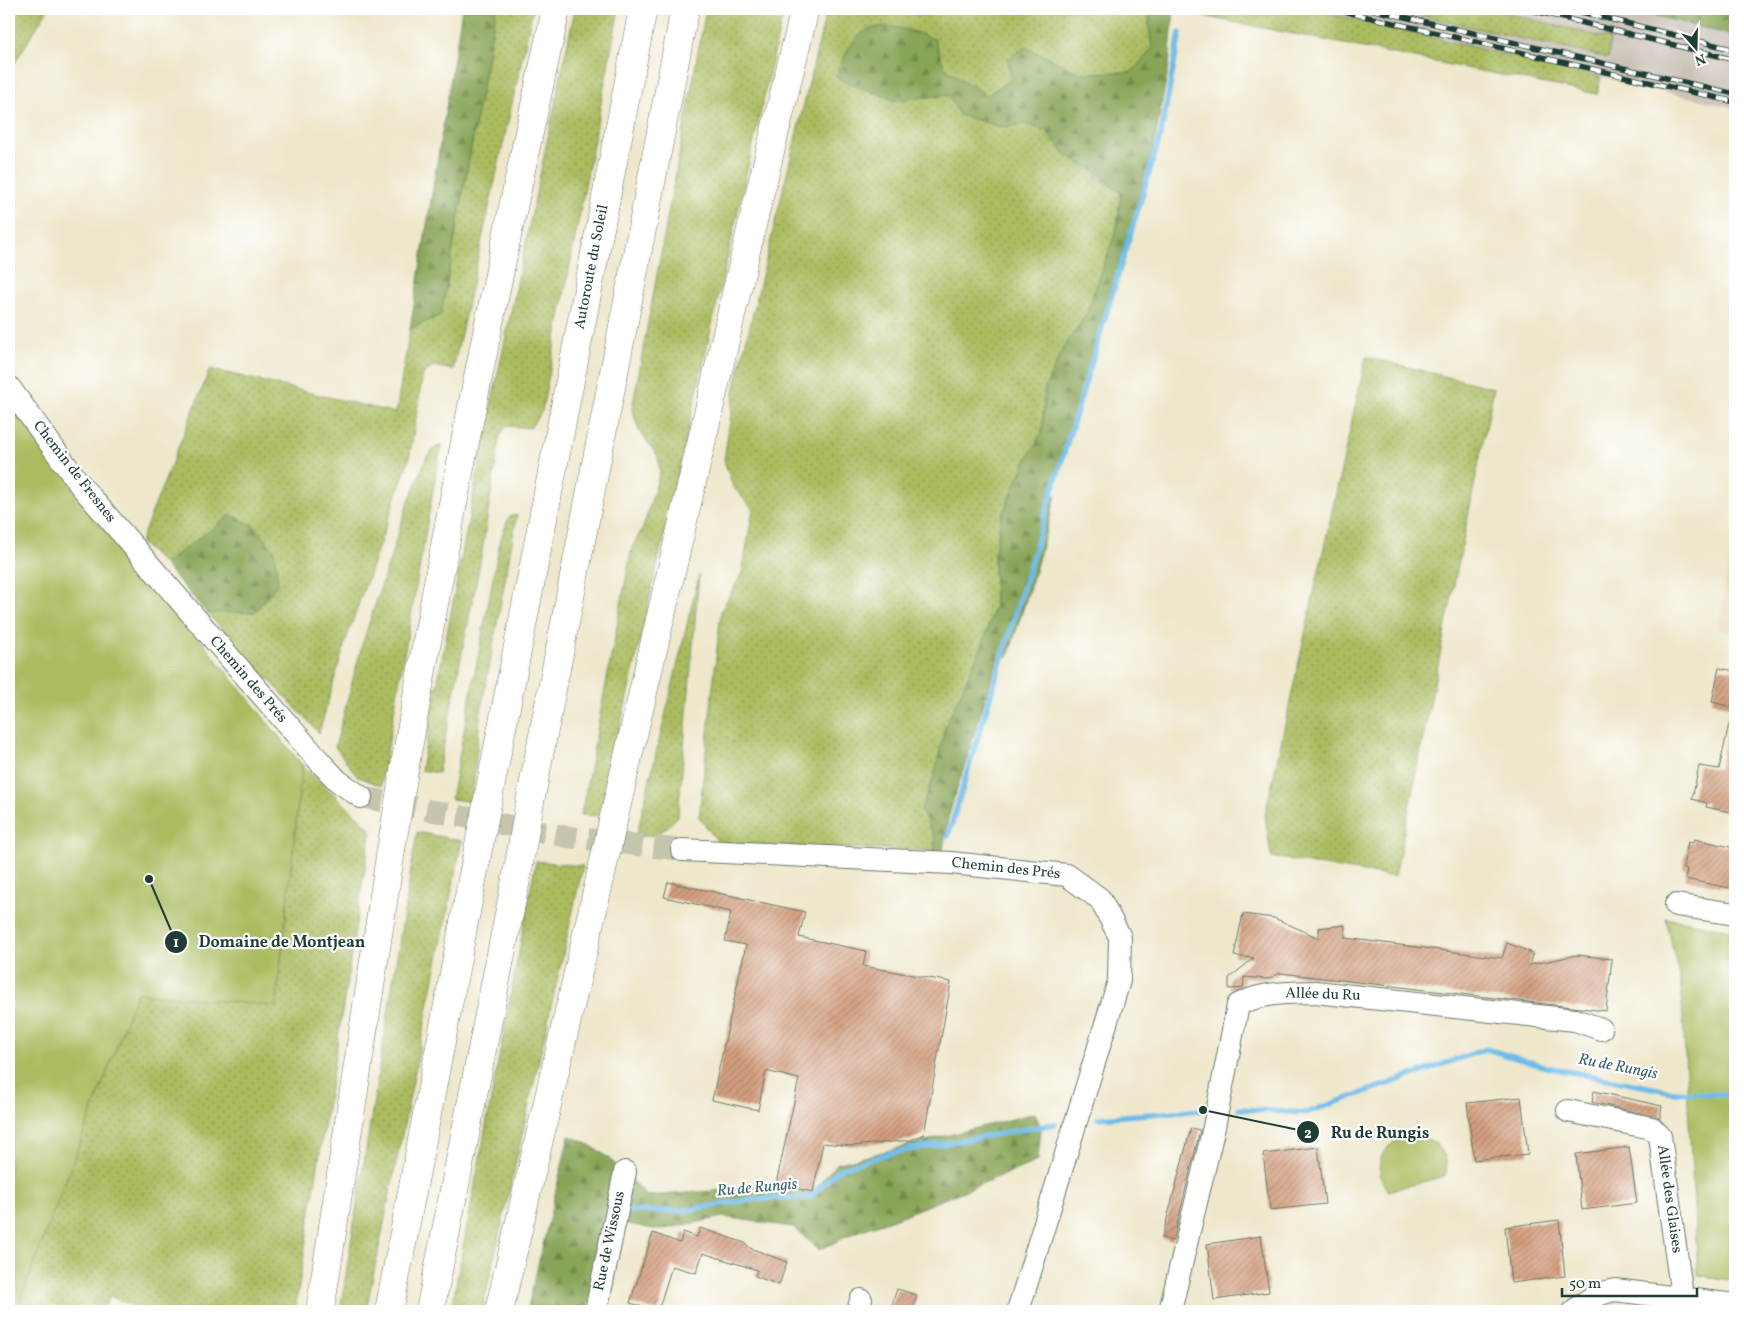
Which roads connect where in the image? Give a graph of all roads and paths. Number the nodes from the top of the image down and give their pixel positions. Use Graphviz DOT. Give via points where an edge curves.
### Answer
graph roads {
  1 [pos="556,9"];
  2 [pos="643,9"];
  3 [pos="685,9"];
  4 [pos="805,9"];
  5 [pos="9,386"];
  6 [pos="141,557"];
  7 [pos="361,797"];
  8 [pos="682,850"];
  9 [pos="1676,905"];
  10 [pos="1735,914"];
  11 [pos="1601,1029"];
  12 [pos="1568,1111"];
  13 [pos="625,1172"];
  14 [pos="1683,1304"];
  15 [pos="1735,1305"];
  16 [pos="320,1311"];
  17 [pos="388,1311"];
  18 [pos="430,1311"];
  19 [pos="499,1311"];
  20 [pos="596,1311"];
  21 [pos="1018,1311"];
  22 [pos="1170,1311"];
  23 [pos="1574,1311"];
  1 -- 16 [label="highway, bridge" via="472,400 432,609 391,850"];
  2 -- 17 [label="highway, Autoroute du Soleil, bridge"];
  3 -- 18 [label="highway, bridge"];
  4 -- 19 [label="highway, bridge"];
  5 -- 6 [label="street, Chemin de Fresnes" via="81,486"];
  6 -- 7 [label="street, Chemin des Prés" via="321,763 338,781"];
  8 -- 21 [label="street, Chemin des Prés" via="952,862 1067,875 1100,899 1120,937 1119,981"];
  9 -- 10 [label="street"];
  11 -- 22 [label="street, Allée du Ru" via="1575,1020 1315,992 1274,994 1248,999 1238,1005 1214,1127"];
  12 -- 14 [label="street, Allée des Glaises" via="1652,1128 1660,1136"];
  13 -- 20 [label="street, Rue de Wissous"];
  14 -- 15 [label="street"];
  14 -- 23 [label="street" via="1615,1290 1600,1293"];
}
